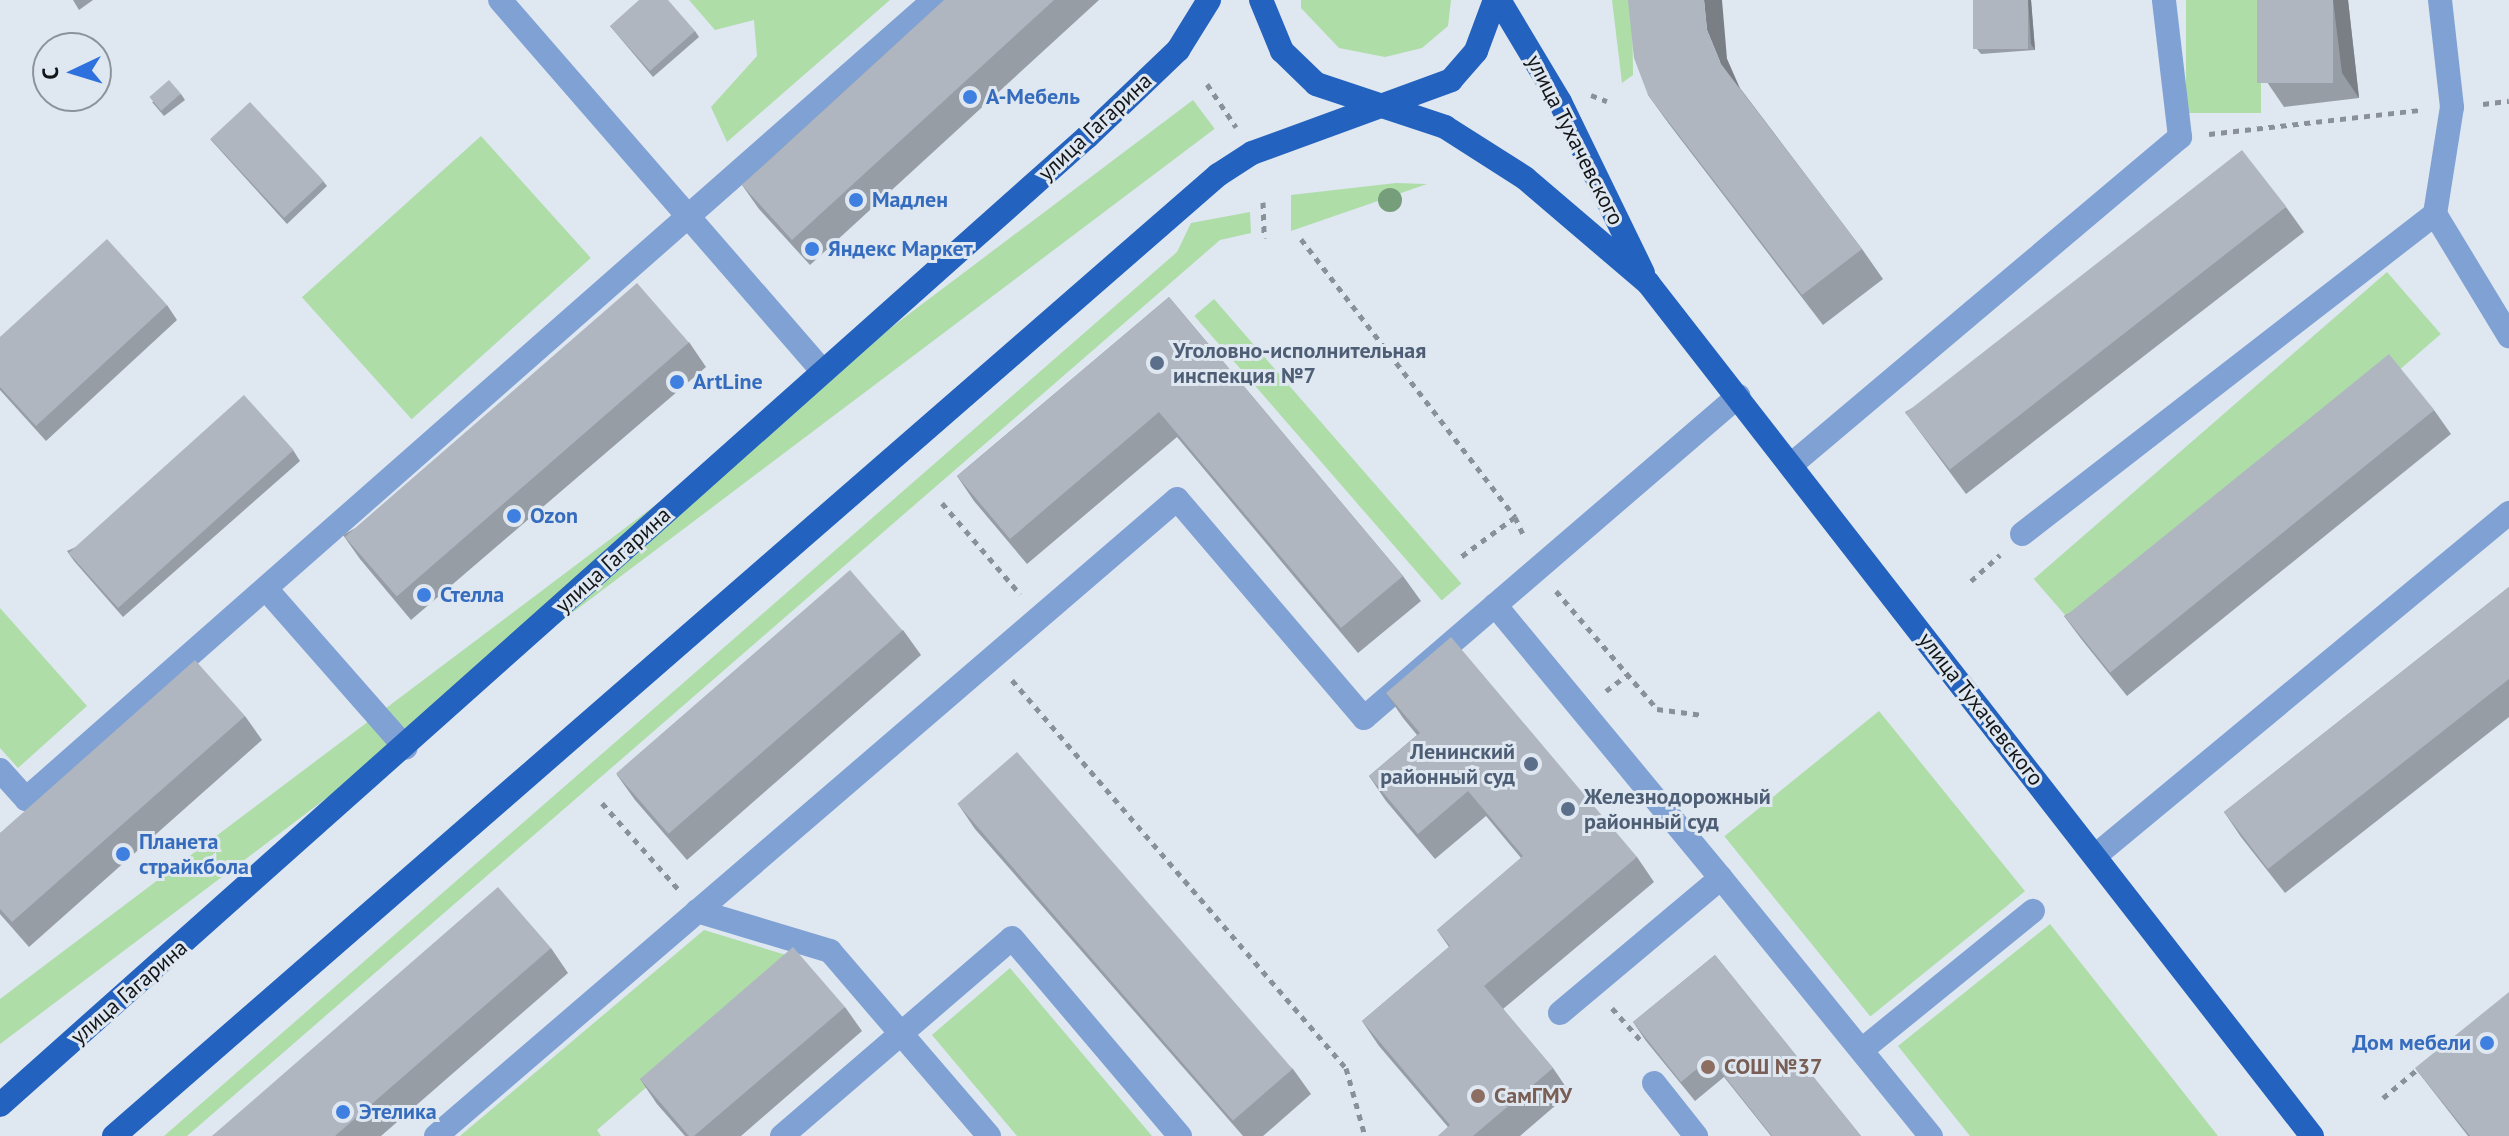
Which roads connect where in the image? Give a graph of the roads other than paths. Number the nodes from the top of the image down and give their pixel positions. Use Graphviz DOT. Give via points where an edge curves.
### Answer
graph roads {
  1 [pos="500,0"];
  2 [pos="934,0"];
  3 [pos="1209,0"];
  4 [pos="1261,0"];
  5 [pos="1497,0"];
  6 [pos="2164,0"];
  7 [pos="2440,0"];
  8 [pos="1378,107"];
  9 [pos="2435,214"];
  10 [pos="690,219"];
  11 [pos="1648,283"];
  12 [pos="2509,336"];
  13 [pos="822,370"];
  14 [pos="1738,396"];
  15 [pos="1791,465"];
  16 [pos="2509,513"];
  17 [pos="2022,534"];
  18 [pos="267,590"];
  19 [pos="1495,605"];
  20 [pos="406,748"];
  21 [pos="0,770"];
  22 [pos="2095,856"];
  23 [pos="1721,878"];
  24 [pos="697,911"];
  25 [pos="2033,911"];
  26 [pos="1560,1013"];
  27 [pos="900,1033"];
  28 [pos="1863,1049"];
  29 [pos="1654,1083"];
  30 [pos="0,1105"];
  31 [pos="2304,1133"];
  32 [pos="114,1136"];
  33 [pos="436,1136"];
  34 [pos="782,1136"];
  35 [pos="989,1136"];
  36 [pos="1180,1136"];
  37 [pos="1696,1136"];
  38 [pos="1931,1136"];
  1 -- 10 [label="lane"];
  2 -- 10 [label="lane"];
  3 -- 13 [label="main road, улица Гагарина" via="1178,50"];
  4 -- 8 [label="main road" via="1282,51 1316,84"];
  5 -- 8 [label="main road" via="1467,65 1437,87"];
  5 -- 11 [label="main road, улица Тухачевского" via="1560,102"];
  6 -- 15 [label="lane" via="2180,137"];
  7 -- 9 [label="lane" via="2452,107"];
  8 -- 11 [label="main road, улица Тухачевского" via="1445,127 1525,178"];
  8 -- 32 [label="main road" via="1252,153 1218,175"];
  9 -- 12 [label="lane"];
  9 -- 17 [label="lane"];
  10 -- 13 [label="lane"];
  10 -- 18 [label="lane"];
  11 -- 14 [label="main road, улица Тухачевского"];
  13 -- 20 [label="main road, улица Гагарина"];
  14 -- 15 [label="main road, улица Тухачевского"];
  14 -- 19 [label="lane"];
  15 -- 22 [label="main road, улица Тухачевского"];
  16 -- 22 [label="lane"];
  18 -- 20 [label="lane"];
  18 -- 21 [label="lane" via="26,799"];
  19 -- 23 [label="lane"];
  19 -- 24 [label="lane" via="1364,718 1177,499"];
  20 -- 30 [label="main road, улица Гагарина"];
  22 -- 31 [label="main road, улица Тухачевского"];
  23 -- 26 [label="lane"];
  23 -- 28 [label="lane"];
  24 -- 27 [label="lane" via="830,951"];
  24 -- 33 [label="lane"];
  25 -- 28 [label="lane"];
  27 -- 34 [label="lane"];
  27 -- 35 [label="lane"];
  27 -- 36 [label="lane" via="1012,938"];
  28 -- 38 [label="lane"];
  29 -- 37 [label="lane"];
}
